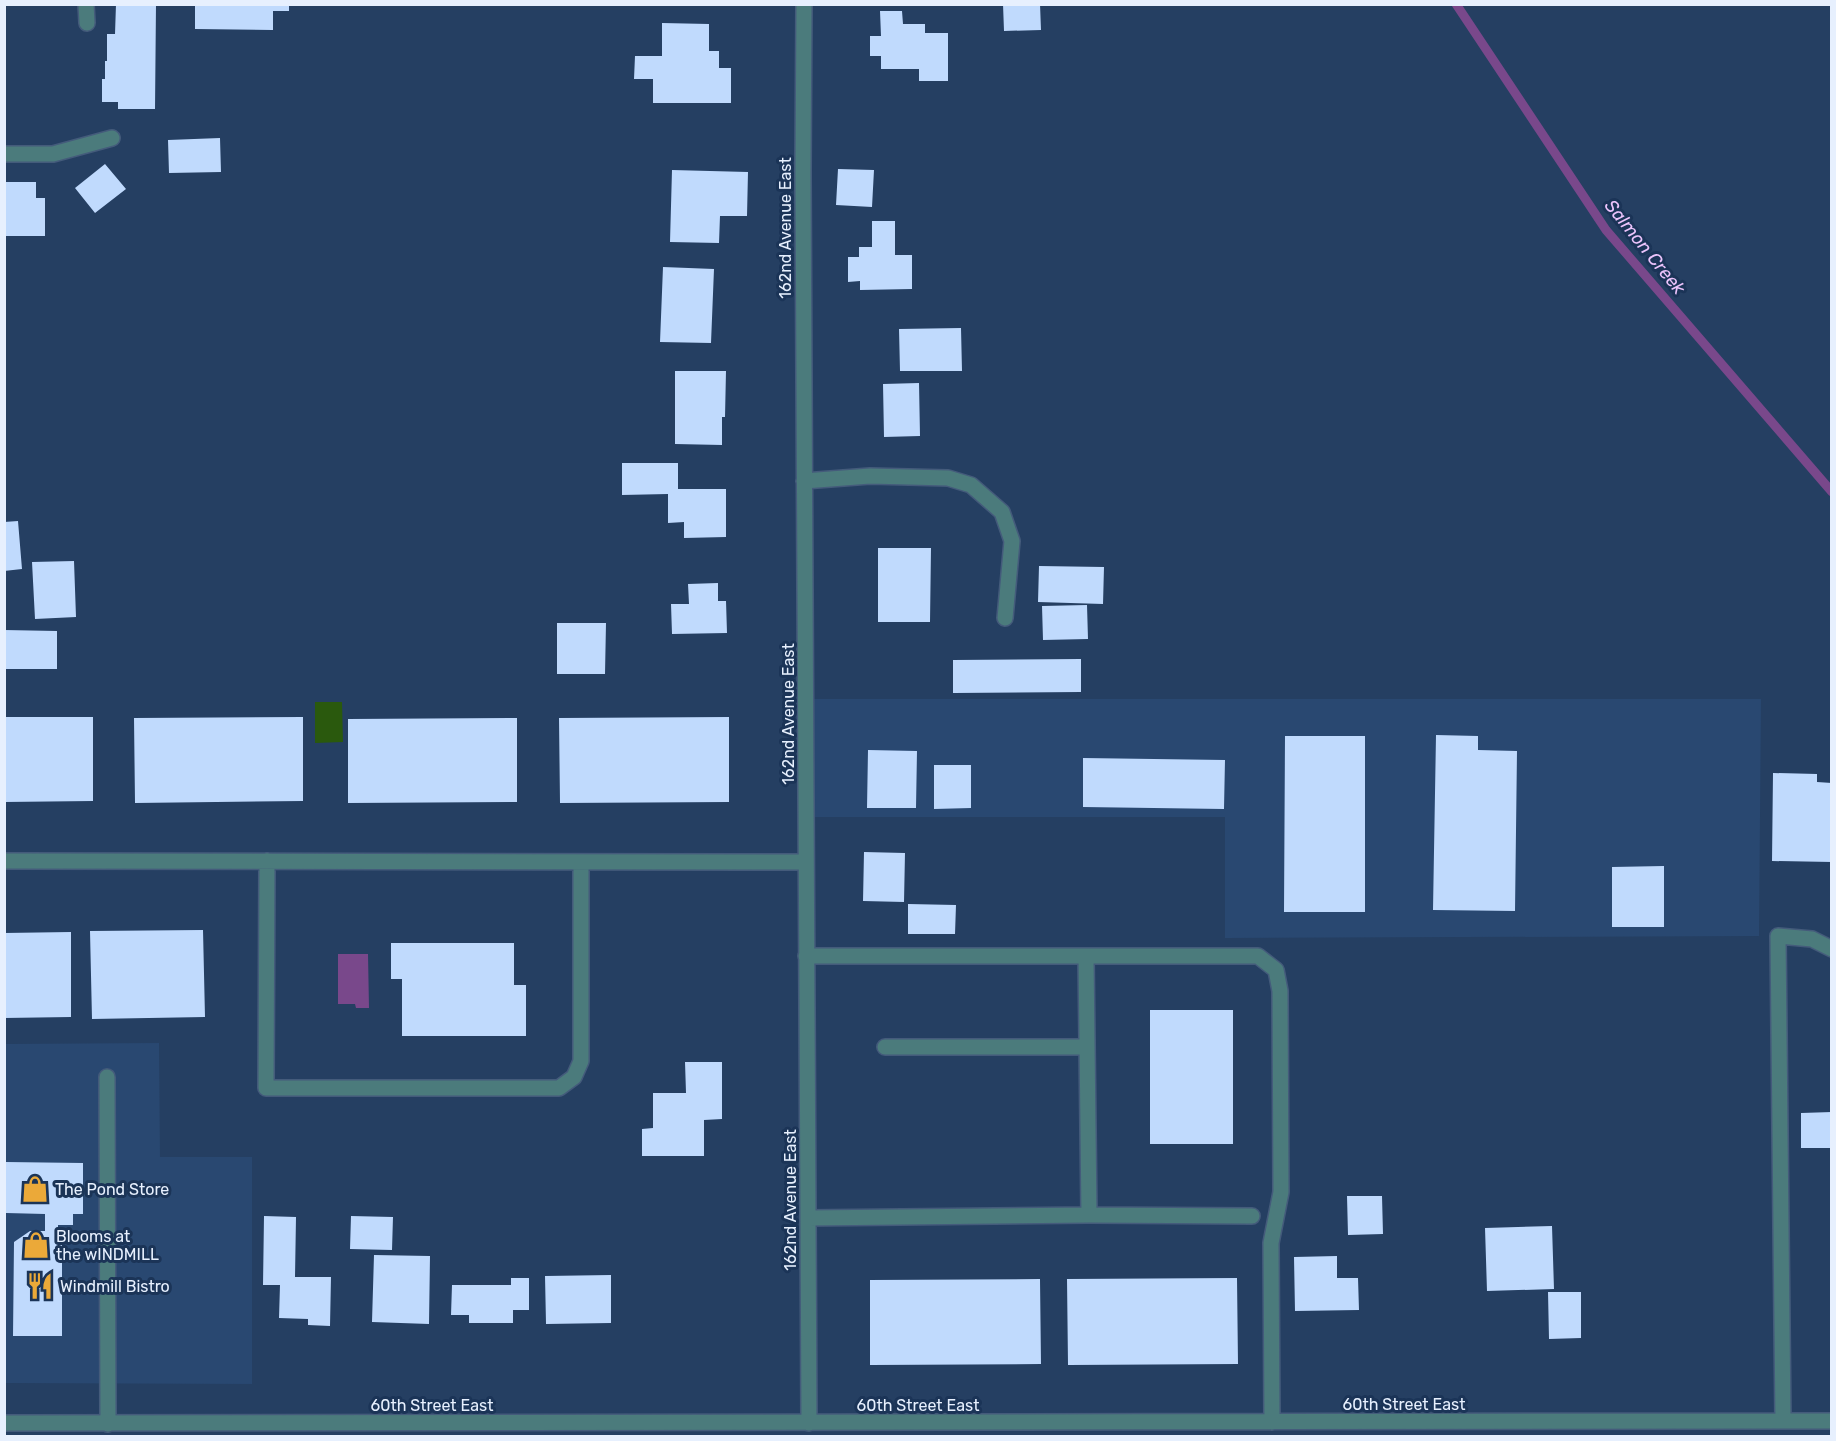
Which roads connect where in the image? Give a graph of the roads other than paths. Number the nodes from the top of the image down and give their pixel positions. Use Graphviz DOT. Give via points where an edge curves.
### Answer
graph roads {
  1 [pos="86,4"];
  2 [pos="804,4"];
  3 [pos="87,23"];
  4 [pos="112,138"];
  5 [pos="4,154"];
  6 [pos="804,481"];
  7 [pos="1005,618"];
  8 [pos="4,861"];
  9 [pos="267,861"];
  10 [pos="581,862"];
  11 [pos="807,862"];
  12 [pos="1832,949"];
  13 [pos="807,956"];
  14 [pos="1086,956"];
  15 [pos="885,1047"];
  16 [pos="1087,1047"];
  17 [pos="107,1077"];
  18 [pos="1089,1215"];
  19 [pos="1252,1216"];
  20 [pos="808,1218"];
  21 [pos="1783,1421"];
  22 [pos="1832,1421"];
  23 [pos="1272,1422"];
  24 [pos="4,1424"];
  25 [pos="108,1424"];
  26 [pos="809,1424"];
  27 [pos="82,1430"];
  28 [pos="208,1430"];
  29 [pos="509,1430"];
  30 [pos="943,1430"];
  31 [pos="1310,1430"];
  1 -- 3 [label="street"];
  2 -- 6 [label="street, 162nd Avenue East"];
  4 -- 5 [label="street" via="53,154"];
  6 -- 7 [label="street" via="870,476 948,478 971,484 1002,512 1012,541"];
  6 -- 11 [label="street, 162nd Avenue East"];
  8 -- 9 [label="street"];
  9 -- 10 [label="street"];
  9 -- 10 [label="street" via="266,1088 559,1088 574,1077 581,1061"];
  10 -- 11 [label="street"];
  11 -- 13 [label="street, 162nd Avenue East"];
  12 -- 21 [label="street" via="1812,939 1778,936"];
  13 -- 14 [label="street"];
  13 -- 20 [label="street, 162nd Avenue East"];
  14 -- 16 [label="street"];
  14 -- 23 [label="street" via="1258,956 1276,970 1280,991 1281,1192 1271,1243"];
  15 -- 16 [label="street"];
  16 -- 18 [label="street"];
  17 -- 25 [label="street"];
  18 -- 19 [label="street"];
  18 -- 20 [label="street"];
  20 -- 26 [label="street, 162nd Avenue East"];
  21 -- 22 [label="street, 60th Street East"];
  21 -- 31 [label="street, 60th Street East"];
  23 -- 30 [label="street, 60th Street East"];
  23 -- 31 [label="street, 60th Street East"];
  24 -- 27 [label="street, 60th Street East"];
  25 -- 27 [label="street, 60th Street East"];
  25 -- 28 [label="street, 60th Street East"];
  26 -- 29 [label="street, 60th Street East"];
  26 -- 30 [label="street, 60th Street East"];
  28 -- 29 [label="street, 60th Street East"];
}
